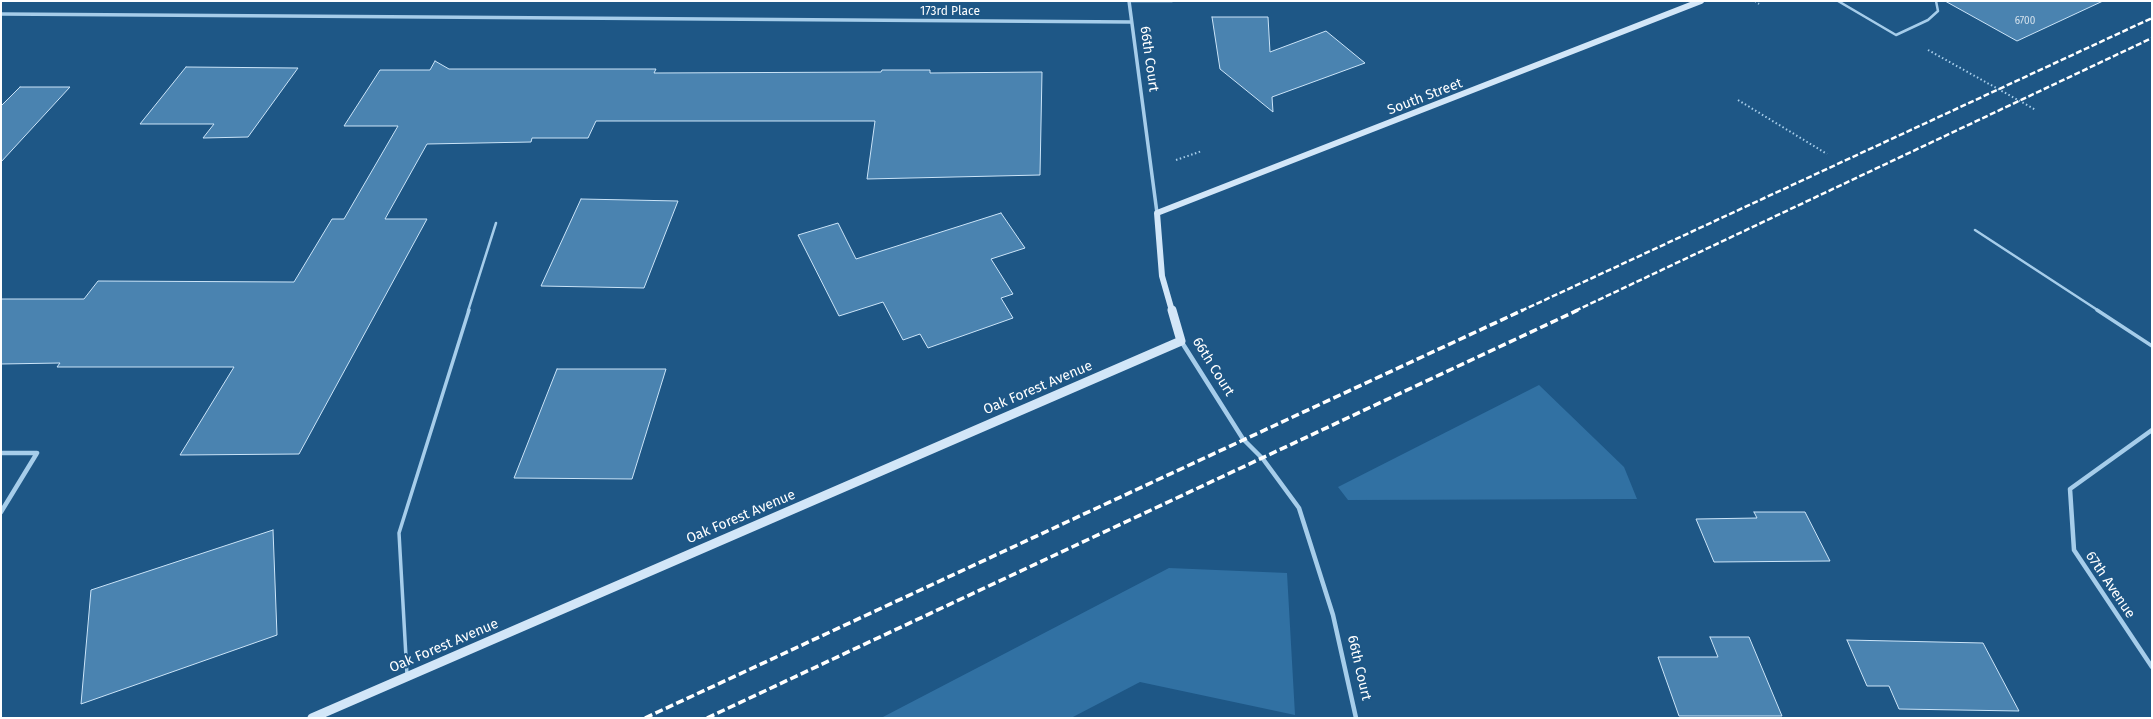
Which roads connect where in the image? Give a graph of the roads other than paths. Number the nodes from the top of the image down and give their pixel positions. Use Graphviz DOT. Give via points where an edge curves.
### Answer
graph roads {
  1 [pos="1129,1"];
  2 [pos="1172,1"];
  3 [pos="1700,1"];
  4 [pos="1838,1"];
  5 [pos="1936,1"];
  6 [pos="1,14"];
  7 [pos="1131,22"];
  8 [pos="1157,214"];
  9 [pos="496,223"];
  10 [pos="1975,230"];
  11 [pos="1181,341"];
  12 [pos="2152,346"];
  13 [pos="2152,430"];
  14 [pos="1,454"];
  15 [pos="1,512"];
  16 [pos="2152,667"];
  17 [pos="407,677"];
  18 [pos="312,718"];
  19 [pos="1356,718"];
  1 -- 2 [label="lane"];
  1 -- 7 [label="street, 66th Court"];
  3 -- 8 [label="street, South Street"];
  4 -- 5 [label="lane" via="1896,35 1928,20 1938,11"];
  6 -- 7 [label="street, 173rd Place"];
  7 -- 8 [label="street, 66th Court"];
  8 -- 11 [label="street, 66th Court" via="1162,276"];
  9 -- 17 [label="lane" via="399,533"];
  10 -- 12 [label="lane"];
  11 -- 17 [label="street, Oak Forest Avenue"];
  11 -- 19 [label="street, 66th Court" via="1244,439 1263,459 1299,508 1333,615"];
  13 -- 16 [label="street, 67th Avenue" via="2070,489 2074,550"];
  14 -- 15 [label="street" via="37,453"];
  17 -- 18 [label="street, Oak Forest Avenue"];
}
